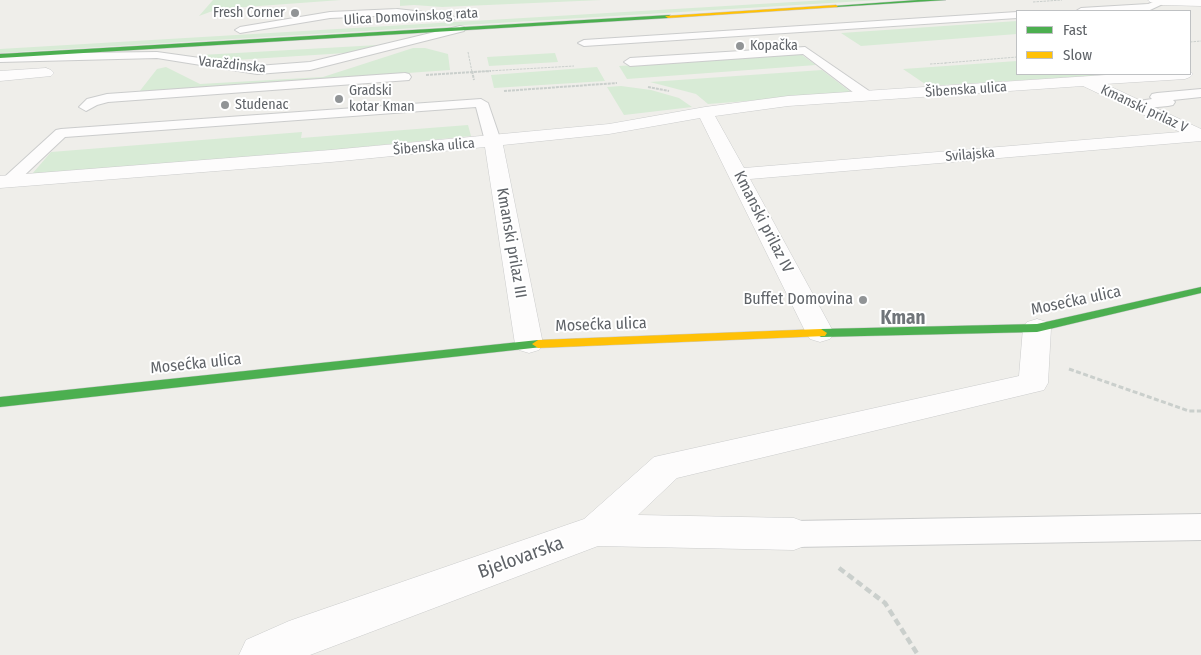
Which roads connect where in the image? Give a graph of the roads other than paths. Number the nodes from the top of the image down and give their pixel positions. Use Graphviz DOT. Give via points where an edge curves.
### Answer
graph roads {
  1 [pos="760,0"];
  2 [pos="944,0"];
  3 [pos="1158,1"];
  4 [pos="1201,3"];
  5 [pos="1098,10"];
  6 [pos="1016,16"];
  7 [pos="460,29"];
  8 [pos="137,36"];
  9 [pos="584,43"];
  10 [pos="0,57"];
  11 [pos="64,58"];
  12 [pos="630,62"];
  13 [pos="46,73"];
  14 [pos="1173,75"];
  15 [pos="0,76"];
  16 [pos="405,76"];
  17 [pos="1086,82"];
  18 [pos="1201,93"];
  19 [pos="867,96"];
  20 [pos="1137,105"];
  21 [pos="86,107"];
  22 [pos="705,112"];
  23 [pos="73,120"];
  24 [pos="61,133"];
  25 [pos="1201,136"];
  26 [pos="493,141"];
  27 [pos="738,174"];
  28 [pos="4,181"];
  29 [pos="1201,290"];
  30 [pos="820,333"];
  31 [pos="1036,343"];
  32 [pos="529,344"];
  33 [pos="0,402"];
  34 [pos="1201,527"];
  35 [pos="597,530"];
  36 [pos="794,534"];
  37 [pos="261,655"];
  1 -- 8 [label="main road, Ulica Domovinskog rata"];
  2 -- 7 [label="main road, Ulica Domovinskog rata"];
  3 -- 4 [label="street"];
  3 -- 5 [label="lane" via="1150,7"];
  6 -- 9 [label="lane"];
  7 -- 10 [label="main road, Ulica Domovinskog rata"];
  7 -- 11 [label="lane, Varaždinska" via="310,66 257,70 157,55"];
  10 -- 11 [label="lane, Varaždinska"];
  11 -- 13 [label="lane"];
  12 -- 19 [label="lane" via="805,50"];
  13 -- 15 [label="street"];
  14 -- 17 [label="street, Šibenska ulica"];
  16 -- 21 [label="lane" via="107,98"];
  17 -- 19 [label="street, Šibenska ulica"];
  17 -- 20 [label="street, Kmanski prilaz V"];
  18 -- 20 [label="lane" via="1157,97 1168,102"];
  19 -- 22 [label="street, Šibenska ulica" via="788,101"];
  20 -- 25 [label="street, Kmanski prilaz V"];
  22 -- 26 [label="street, Šibenska ulica" via="609,129"];
  22 -- 27 [label="street, Kmanski prilaz IV"];
  23 -- 24 [label="lane"];
  24 -- 26 [label="lane" via="481,102"];
  24 -- 28 [label="lane"];
  25 -- 27 [label="street, Svilajska"];
  26 -- 28 [label="street, Šibenska ulica"];
  26 -- 32 [label="street, Kmanski prilaz III"];
  27 -- 30 [label="street, Kmanski prilaz IV"];
  29 -- 31 [label="main road, Mosećka ulica"];
  30 -- 31 [label="main road, Mosećka ulica"];
  30 -- 32 [label="main road, Mosećka ulica"];
  31 -- 35 [label="street" via="1033,383 666,467"];
  32 -- 33 [label="main road, Mosećka ulica"];
  34 -- 36 [label="lane"];
  35 -- 36 [label="street, Bjelovarska"];
  35 -- 37 [label="street, Bjelovarska"];
}
